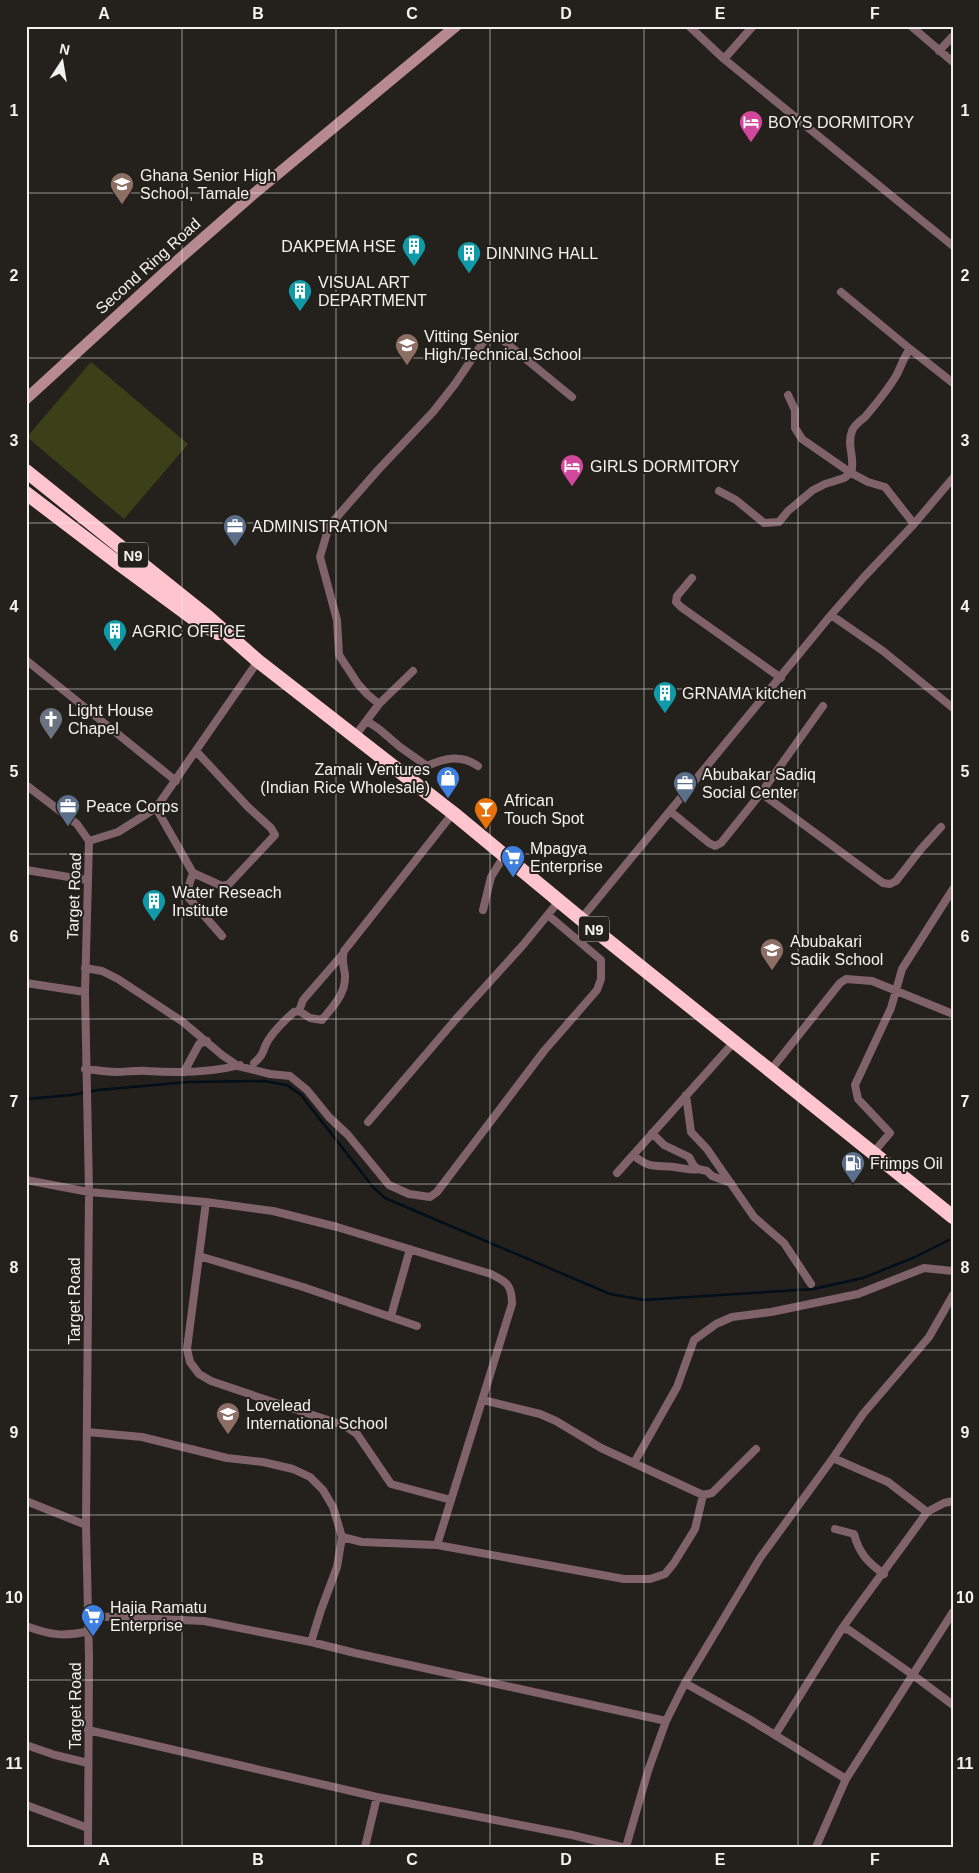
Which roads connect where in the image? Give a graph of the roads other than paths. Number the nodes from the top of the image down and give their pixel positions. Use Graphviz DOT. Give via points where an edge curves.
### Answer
graph roads {
  1 [pos="456,26"];
  2 [pos="688,26"];
  3 [pos="753,26"];
  4 [pos="911,26"];
  5 [pos="953,36"];
  6 [pos="939,50"];
  7 [pos="724,59"];
  8 [pos="953,62"];
  9 [pos="953,246"];
  10 [pos="841,292"];
  11 [pos="910,349"];
  12 [pos="953,383"];
  13 [pos="788,395"];
  14 [pos="572,397"];
  15 [pos="26,399"];
  16 [pos="26,471"];
  17 [pos="851,473"];
  18 [pos="953,478"];
  19 [pos="719,491"];
  20 [pos="26,493"];
  21 [pos="914,524"];
  22 [pos="692,578"];
  23 [pos="831,616"];
  24 [pos="236,643"];
  25 [pos="26,660"];
  26 [pos="258,661"];
  27 [pos="413,671"];
  28 [pos="781,678"];
  29 [pos="379,704"];
  30 [pos="823,706"];
  31 [pos="953,708"];
  32 [pos="367,721"];
  33 [pos="355,736"];
  34 [pos="196,750"];
  35 [pos="478,766"];
  36 [pos="176,781"];
  37 [pos="26,786"];
  38 [pos="761,793"];
  39 [pos="156,808"];
  40 [pos="670,811"];
  41 [pos="453,813"];
  42 [pos="942,827"];
  43 [pos="89,841"];
  44 [pos="504,856"];
  45 [pos="26,870"];
  46 [pos="193,872"];
  47 [pos="87,880"];
  48 [pos="953,889"];
  49 [pos="559,901"];
  50 [pos="482,910"];
  51 [pos="548,915"];
  52 [pos="581,919"];
  53 [pos="222,936"];
  54 [pos="342,955"];
  55 [pos="86,968"];
  56 [pos="26,983"];
  57 [pos="896,991"];
  58 [pos="84,992"];
  59 [pos="299,1011"];
  60 [pos="953,1014"];
  61 [pos="207,1041"];
  62 [pos="734,1042"];
  63 [pos="254,1063"];
  64 [pos="238,1066"];
  65 [pos="770,1071"];
  66 [pos="85,1072"];
  67 [pos="184,1072"];
  68 [pos="270,1074"];
  69 [pos="686,1095"];
  70 [pos="368,1122"];
  71 [pos="652,1133"];
  72 [pos="873,1153"];
  73 [pos="633,1155"];
  74 [pos="698,1169"];
  75 [pos="617,1173"];
  76 [pos="26,1180"];
  77 [pos="731,1183"];
  78 [pos="89,1192"];
  79 [pos="206,1202"];
  80 [pos="952,1217"];
  81 [pos="410,1249"];
  82 [pos="199,1256"];
  83 [pos="953,1271"];
  84 [pos="811,1284"];
  85 [pos="953,1295"];
  86 [pos="391,1316"];
  87 [pos="417,1326"];
  88 [pos="483,1400"];
  89 [pos="87,1432"];
  90 [pos="756,1449"];
  91 [pos="833,1458"];
  92 [pos="634,1462"];
  93 [pos="703,1495"];
  94 [pos="451,1500"];
  95 [pos="26,1501"];
  96 [pos="953,1501"];
  97 [pos="927,1512"];
  98 [pos="86,1525"];
  99 [pos="835,1529"];
  100 [pos="342,1537"];
  101 [pos="437,1545"];
  102 [pos="884,1574"];
  103 [pos="953,1612"];
  104 [pos="88,1616"];
  105 [pos="26,1626"];
  106 [pos="841,1630"];
  107 [pos="89,1631"];
  108 [pos="311,1642"];
  109 [pos="913,1675"];
  110 [pos="685,1683"];
  111 [pos="953,1705"];
  112 [pos="666,1720"];
  113 [pos="88,1730"];
  114 [pos="775,1735"];
  115 [pos="26,1745"];
  116 [pos="88,1763"];
  117 [pos="846,1779"];
  118 [pos="377,1797"];
  119 [pos="26,1805"];
  120 [pos="88,1828"];
  121 [pos="88,1847"];
  122 [pos="365,1847"];
  123 [pos="624,1847"];
  124 [pos="816,1847"];
  1 -- 15 [label="street, Second Ring Road" via="250,197"];
  2 -- 7 [label="street"];
  3 -- 7 [label="street"];
  4 -- 6 [label="street"];
  5 -- 6 [label="street"];
  6 -- 8 [label="street"];
  7 -- 9 [label="street"];
  10 -- 11 [label="street"];
  11 -- 12 [label="street"];
  11 -- 17 [label="street" via="882,398 853,428 850,449 854,466"];
  13 -- 17 [label="street" via="795,410 795,428 802,439"];
  14 -- 29 [label="street" via="499,337 492,335 484,341 433,412 329,526 320,557 337,620 339,655 358,684"];
  16 -- 24 [label="highway, N9" via="208,616"];
  17 -- 19 [label="street" via="813,490 779,522 770,524"];
  17 -- 21 [label="street" via="885,487"];
  18 -- 21 [label="street"];
  20 -- 24 [label="highway, N9" via="201,624"];
  21 -- 23 [label="street"];
  22 -- 28 [label="street" via="677,596 676,602 681,608"];
  23 -- 28 [label="street"];
  23 -- 31 [label="street" via="883,651"];
  24 -- 26 [label="highway, N9"];
  25 -- 36 [label="street"];
  26 -- 33 [label="highway, N9"];
  26 -- 34 [label="street"];
  27 -- 29 [label="street"];
  28 -- 40 [label="street"];
  29 -- 32 [label="street"];
  30 -- 38 [label="street"];
  32 -- 33 [label="street"];
  32 -- 35 [label="street" via="427,766 440,760 460,758"];
  33 -- 41 [label="highway, N9"];
  34 -- 36 [label="street"];
  34 -- 46 [label="street" via="275,835 229,884 222,886"];
  36 -- 39 [label="street"];
  37 -- 43 [label="street, Target Road" via="77,824"];
  38 -- 40 [label="street" via="721,844 715,846"];
  38 -- 42 [label="street" via="883,883 896,881"];
  39 -- 43 [label="street" via="118,832"];
  39 -- 46 [label="street"];
  40 -- 52 [label="street"];
  41 -- 44 [label="highway, N9"];
  41 -- 54 [label="street"];
  43 -- 47 [label="street, Target Road"];
  44 -- 49 [label="highway, N9"];
  44 -- 50 [label="street" via="489,881"];
  45 -- 47 [label="street"];
  46 -- 53 [label="street" via="188,897"];
  47 -- 55 [label="street, Target Road"];
  48 -- 57 [label="street" via="902,969"];
  49 -- 51 [label="street"];
  49 -- 52 [label="highway, N9"];
  51 -- 68 [label="street" via="601,960 601,979 597,990 544,1051 430,1197 409,1194 390,1184 308,1090 290,1076"];
  51 -- 70 [label="street"];
  52 -- 62 [label="highway, N9"];
  54 -- 59 [label="street" via="303,1000"];
  54 -- 59 [label="street" via="345,983 335,1004 322,1020 310,1018"];
  55 -- 58 [label="street, Target Road"];
  55 -- 61 [label="street" via="118,979"];
  56 -- 58 [label="street"];
  57 -- 60 [label="street"];
  57 -- 65 [label="street" via="872,981 846,979"];
  57 -- 72 [label="street" via="855,1084 858,1099 890,1133"];
  58 -- 66 [label="street, Target Road"];
  59 -- 63 [label="street" via="294,1012 268,1040 266,1049"];
  61 -- 64 [label="street"];
  61 -- 67 [label="street" via="200,1044"];
  62 -- 65 [label="highway, N9"];
  62 -- 69 [label="street"];
  63 -- 64 [label="street"];
  63 -- 68 [label="street" via="261,1064"];
  64 -- 67 [label="street"];
  64 -- 68 [label="street"];
  65 -- 72 [label="highway, N9"];
  66 -- 67 [label="street"];
  66 -- 78 [label="street, Target Road"];
  69 -- 71 [label="street"];
  69 -- 77 [label="street" via="691,1132"];
  71 -- 73 [label="street"];
  71 -- 74 [label="street" via="664,1145 689,1157"];
  72 -- 80 [label="highway, N9"];
  73 -- 74 [label="street" via="655,1167"];
  73 -- 75 [label="street"];
  74 -- 77 [label="street"];
  76 -- 78 [label="street"];
  77 -- 84 [label="street" via="754,1216 784,1243"];
  78 -- 79 [label="street"];
  78 -- 89 [label="street, Target Road"];
  79 -- 81 [label="street" via="273,1211"];
  79 -- 82 [label="street"];
  81 -- 86 [label="street"];
  81 -- 88 [label="street" via="491,1274 505,1281 512,1292 512,1304"];
  82 -- 86 [label="street"];
  82 -- 94 [label="street" via="187,1349 190,1362 199,1374 252,1396 343,1425 357,1434 391,1484"];
  83 -- 92 [label="street" via="924,1268 858,1294 732,1317 716,1324 694,1340 676,1387"];
  85 -- 91 [label="street" via="929,1337 871,1404"];
  86 -- 87 [label="street"];
  88 -- 92 [label="street" via="540,1414 601,1448"];
  88 -- 94 [label="street"];
  89 -- 98 [label="street, Target Road"];
  89 -- 100 [label="street" via="142,1437 227,1458 293,1469 310,1477 323,1490"];
  90 -- 93 [label="street" via="712,1492"];
  91 -- 97 [label="street" via="888,1482"];
  91 -- 110 [label="street" via="760,1558"];
  92 -- 93 [label="street"];
  93 -- 101 [label="street" via="695,1528 674,1563 665,1574 650,1579 624,1579"];
  94 -- 101 [label="street"];
  95 -- 98 [label="street"];
  96 -- 97 [label="street"];
  97 -- 102 [label="street"];
  98 -- 104 [label="street, Target Road"];
  99 -- 102 [label="street" via="854,1534 858,1548"];
  100 -- 101 [label="street" via="362,1542"];
  100 -- 108 [label="street" via="337,1567"];
  102 -- 106 [label="street"];
  103 -- 109 [label="street"];
  104 -- 107 [label="street, Target Road"];
  104 -- 108 [label="street" via="204,1621"];
  105 -- 107 [label="street" via="52,1634"];
  106 -- 109 [label="street" via="849,1630"];
  106 -- 114 [label="street"];
  107 -- 113 [label="street, Target Road"];
  108 -- 112 [label="street"];
  109 -- 111 [label="street"];
  109 -- 117 [label="street"];
  110 -- 112 [label="street"];
  110 -- 114 [label="street"];
  112 -- 123 [label="street"];
  113 -- 116 [label="street, Target Road"];
  113 -- 118 [label="street"];
  114 -- 117 [label="street"];
  115 -- 116 [label="street"];
  116 -- 120 [label="street, Target Road"];
  117 -- 124 [label="street"];
  118 -- 122 [label="street"];
  118 -- 123 [label="street"];
  119 -- 120 [label="street"];
  120 -- 121 [label="street, Target Road"];
}
